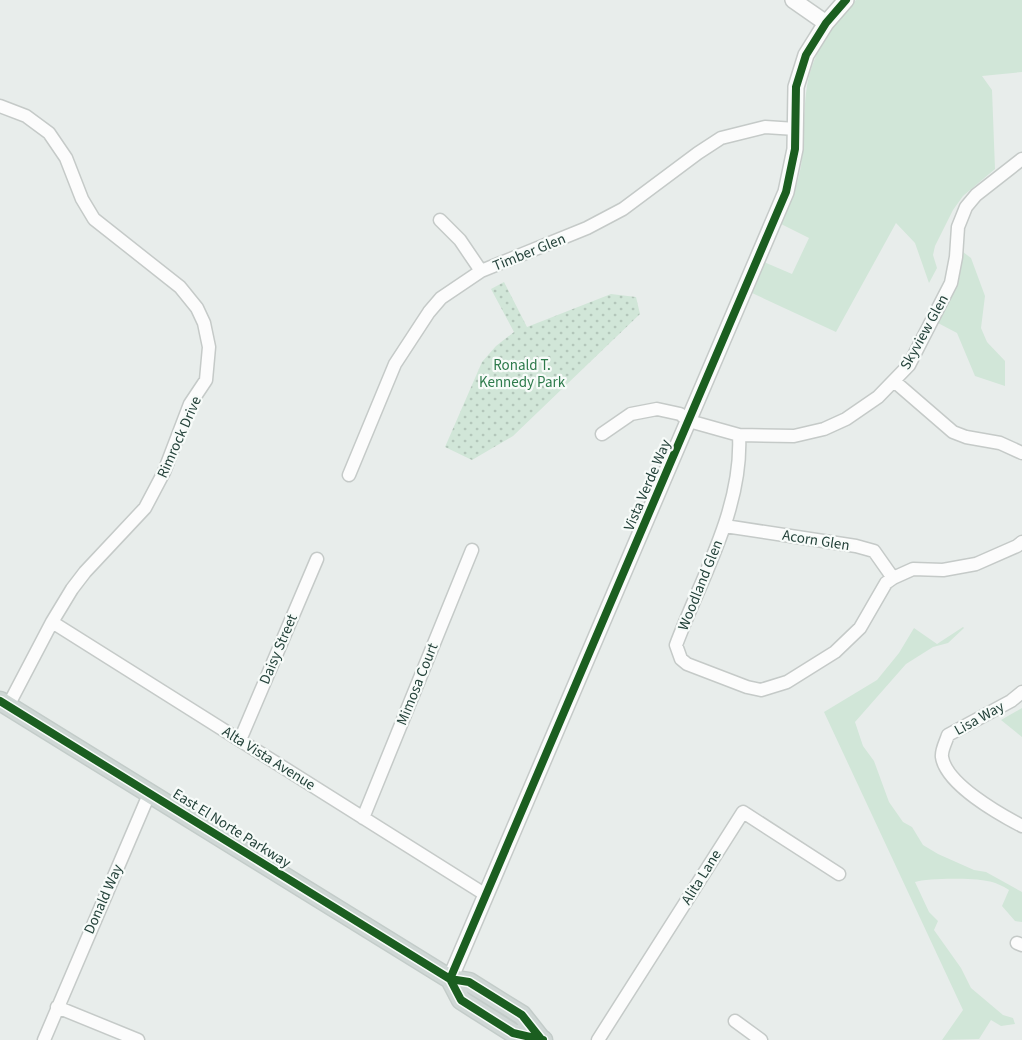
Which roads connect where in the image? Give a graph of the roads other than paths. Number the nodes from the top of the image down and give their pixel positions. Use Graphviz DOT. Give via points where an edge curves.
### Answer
graph roads {
  1 [pos="793,0"];
  2 [pos="846,0"];
  3 [pos="826,23"];
  4 [pos="0,106"];
  5 [pos="796,129"];
  6 [pos="1022,159"];
  7 [pos="440,220"];
  8 [pos="481,272"];
  9 [pos="894,381"];
  10 [pos="689,420"];
  11 [pos="602,434"];
  12 [pos="739,435"];
  13 [pos="1022,453"];
  14 [pos="349,475"];
  15 [pos="725,526"];
  16 [pos="1022,542"];
  17 [pos="472,550"];
  18 [pos="317,559"];
  19 [pos="893,578"];
  20 [pos="52,622"];
  21 [pos="1022,692"];
  22 [pos="4,703"];
  23 [pos="240,740"];
  24 [pos="150,792"];
  25 [pos="363,818"];
  26 [pos="1022,826"];
  27 [pos="839,874"];
  28 [pos="486,895"];
  29 [pos="450,979"];
  30 [pos="57,1007"];
  31 [pos="735,1021"];
  32 [pos="542,1039"];
  33 [pos="44,1040"];
  34 [pos="138,1040"];
  35 [pos="598,1040"];
  36 [pos="761,1040"];
  1 -- 3 [label="street"];
  2 -- 3 [label="street, Vista Verde Way"];
  3 -- 5 [label="street, Vista Verde Way" via="806,55 796,87"];
  4 -- 20 [label="street, Rimrock Drive" via="26,116 49,133 66,158 94,219 180,287 197,308 209,347 206,380 190,404 164,472 145,508 85,572"];
  5 -- 8 [label="street, Timber Glen" via="765,127 721,138 623,209"];
  5 -- 10 [label="street, Vista Verde Way" via="786,192"];
  6 -- 9 [label="street, Skyview Glen" via="966,207 958,227 951,282 909,364"];
  7 -- 8 [label="street" via="460,240"];
  8 -- 14 [label="street, Timber Glen" via="441,298 394,364"];
  9 -- 12 [label="street, Skyview Glen" via="846,419 824,429 794,436"];
  9 -- 13 [label="street" via="952,432 1000,442"];
  10 -- 11 [label="street, Skyview Glen" via="657,409 631,414"];
  10 -- 12 [label="street, Skyview Glen"];
  10 -- 28 [label="street, Vista Verde Way"];
  12 -- 15 [label="street, Woodland Glen" via="740,455"];
  15 -- 19 [label="street, Acorn Glen" via="874,551"];
  15 -- 19 [label="street, Woodland Glen" via="676,645 687,664 747,687 761,690 787,682 835,652 860,628 886,583"];
  16 -- 19 [label="street" via="976,564 943,570 913,569"];
  17 -- 25 [label="street, Mimosa Court"];
  18 -- 23 [label="street, Daisy Street"];
  20 -- 22 [label="street, Rimrock Drive"];
  20 -- 23 [label="street, Alta Vista Avenue"];
  21 -- 26 [label="street, Lisa Way" via="948,735 942,756 947,772 978,799"];
  22 -- 24 [label="main road, East El Norte Parkway"];
  23 -- 25 [label="street, Alta Vista Avenue"];
  24 -- 29 [label="main road, East El Norte Parkway"];
  24 -- 30 [label="street, Donald Way"];
  25 -- 28 [label="street, Alta Vista Avenue"];
  27 -- 35 [label="street, Alita Lane" via="743,812"];
  28 -- 29 [label="street, Vista Verde Way"];
  29 -- 32 [label="main road, East El Norte Parkway" via="470,982 522,1015"];
  30 -- 33 [label="street, Donald Way"];
  30 -- 34 [label="street"];
  31 -- 36 [label="street"];
}
